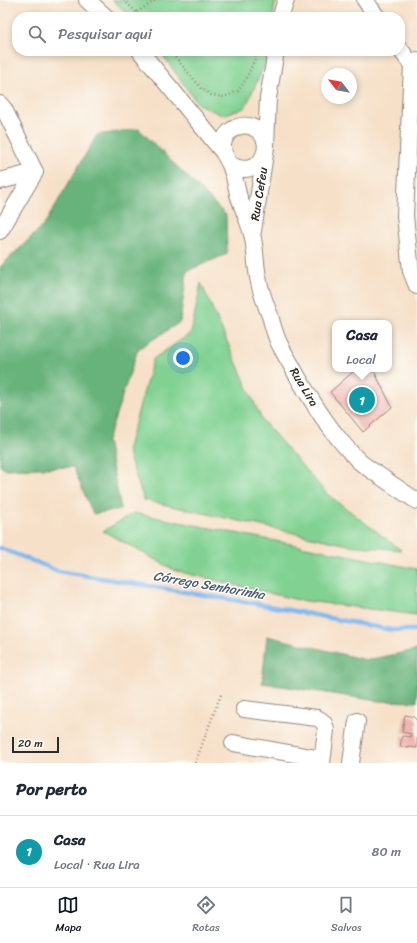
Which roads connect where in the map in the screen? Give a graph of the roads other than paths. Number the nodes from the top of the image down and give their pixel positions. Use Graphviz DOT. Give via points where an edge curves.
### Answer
graph roads {
  1 [pos="87,0"];
  2 [pos="286,0"];
  3 [pos="365,0"];
  4 [pos="100,12"];
  5 [pos="283,12"];
  6 [pos="373,12"];
  7 [pos="405,54"];
  8 [pos="144,56"];
  9 [pos="275,56"];
  10 [pos="414,63"];
  11 [pos="268,98"];
  12 [pos="0,104"];
  13 [pos="186,107"];
  14 [pos="248,126"];
  15 [pos="229,132"];
  16 [pos="265,150"];
  17 [pos="227,158"];
  18 [pos="35,172"];
  19 [pos="0,181"];
  20 [pos="411,216"];
  21 [pos="0,231"];
  22 [pos="252,235"];
  23 [pos="417,286"];
  24 [pos="417,501"];
  25 [pos="244,709"];
  26 [pos="357,721"];
  27 [pos="233,743"];
  28 [pos="322,763"];
  29 [pos="351,763"];
  1 -- 4 [label="street"];
  2 -- 5 [label="street"];
  3 -- 6 [label="street"];
  7 -- 10 [label="street"];
  8 -- 13 [label="street"];
  9 -- 11 [label="street, Rua Cefeu"];
  10 -- 20 [label="street"];
  11 -- 14 [label="street, Rua Cefeu"];
  11 -- 16 [label="street, Rua Cefeu"];
  12 -- 18 [label="street"];
  13 -- 15 [label="street" via="207,125 218,131"];
  13 -- 17 [label="street"];
  14 -- 15 [label="street" via="241,126"];
  14 -- 16 [label="street" via="260,133 264,139"];
  15 -- 17 [label="street" via="223,144"];
  16 -- 17 [label="street" via="258,164 247,169 235,167"];
  16 -- 22 [label="street, Rua Cefeu"];
  17 -- 22 [label="street"];
  18 -- 19 [label="street"];
  18 -- 21 [label="street"];
  20 -- 23 [label="street" via="411,271"];
  22 -- 24 [label="street, Rua Lira" via="258,281 279,344 312,402 334,433 360,462"];
  25 -- 28 [label="street" via="317,718 322,721 326,730"];
  26 -- 29 [label="street"];
  27 -- 28 [label="street" via="311,757"];
}
